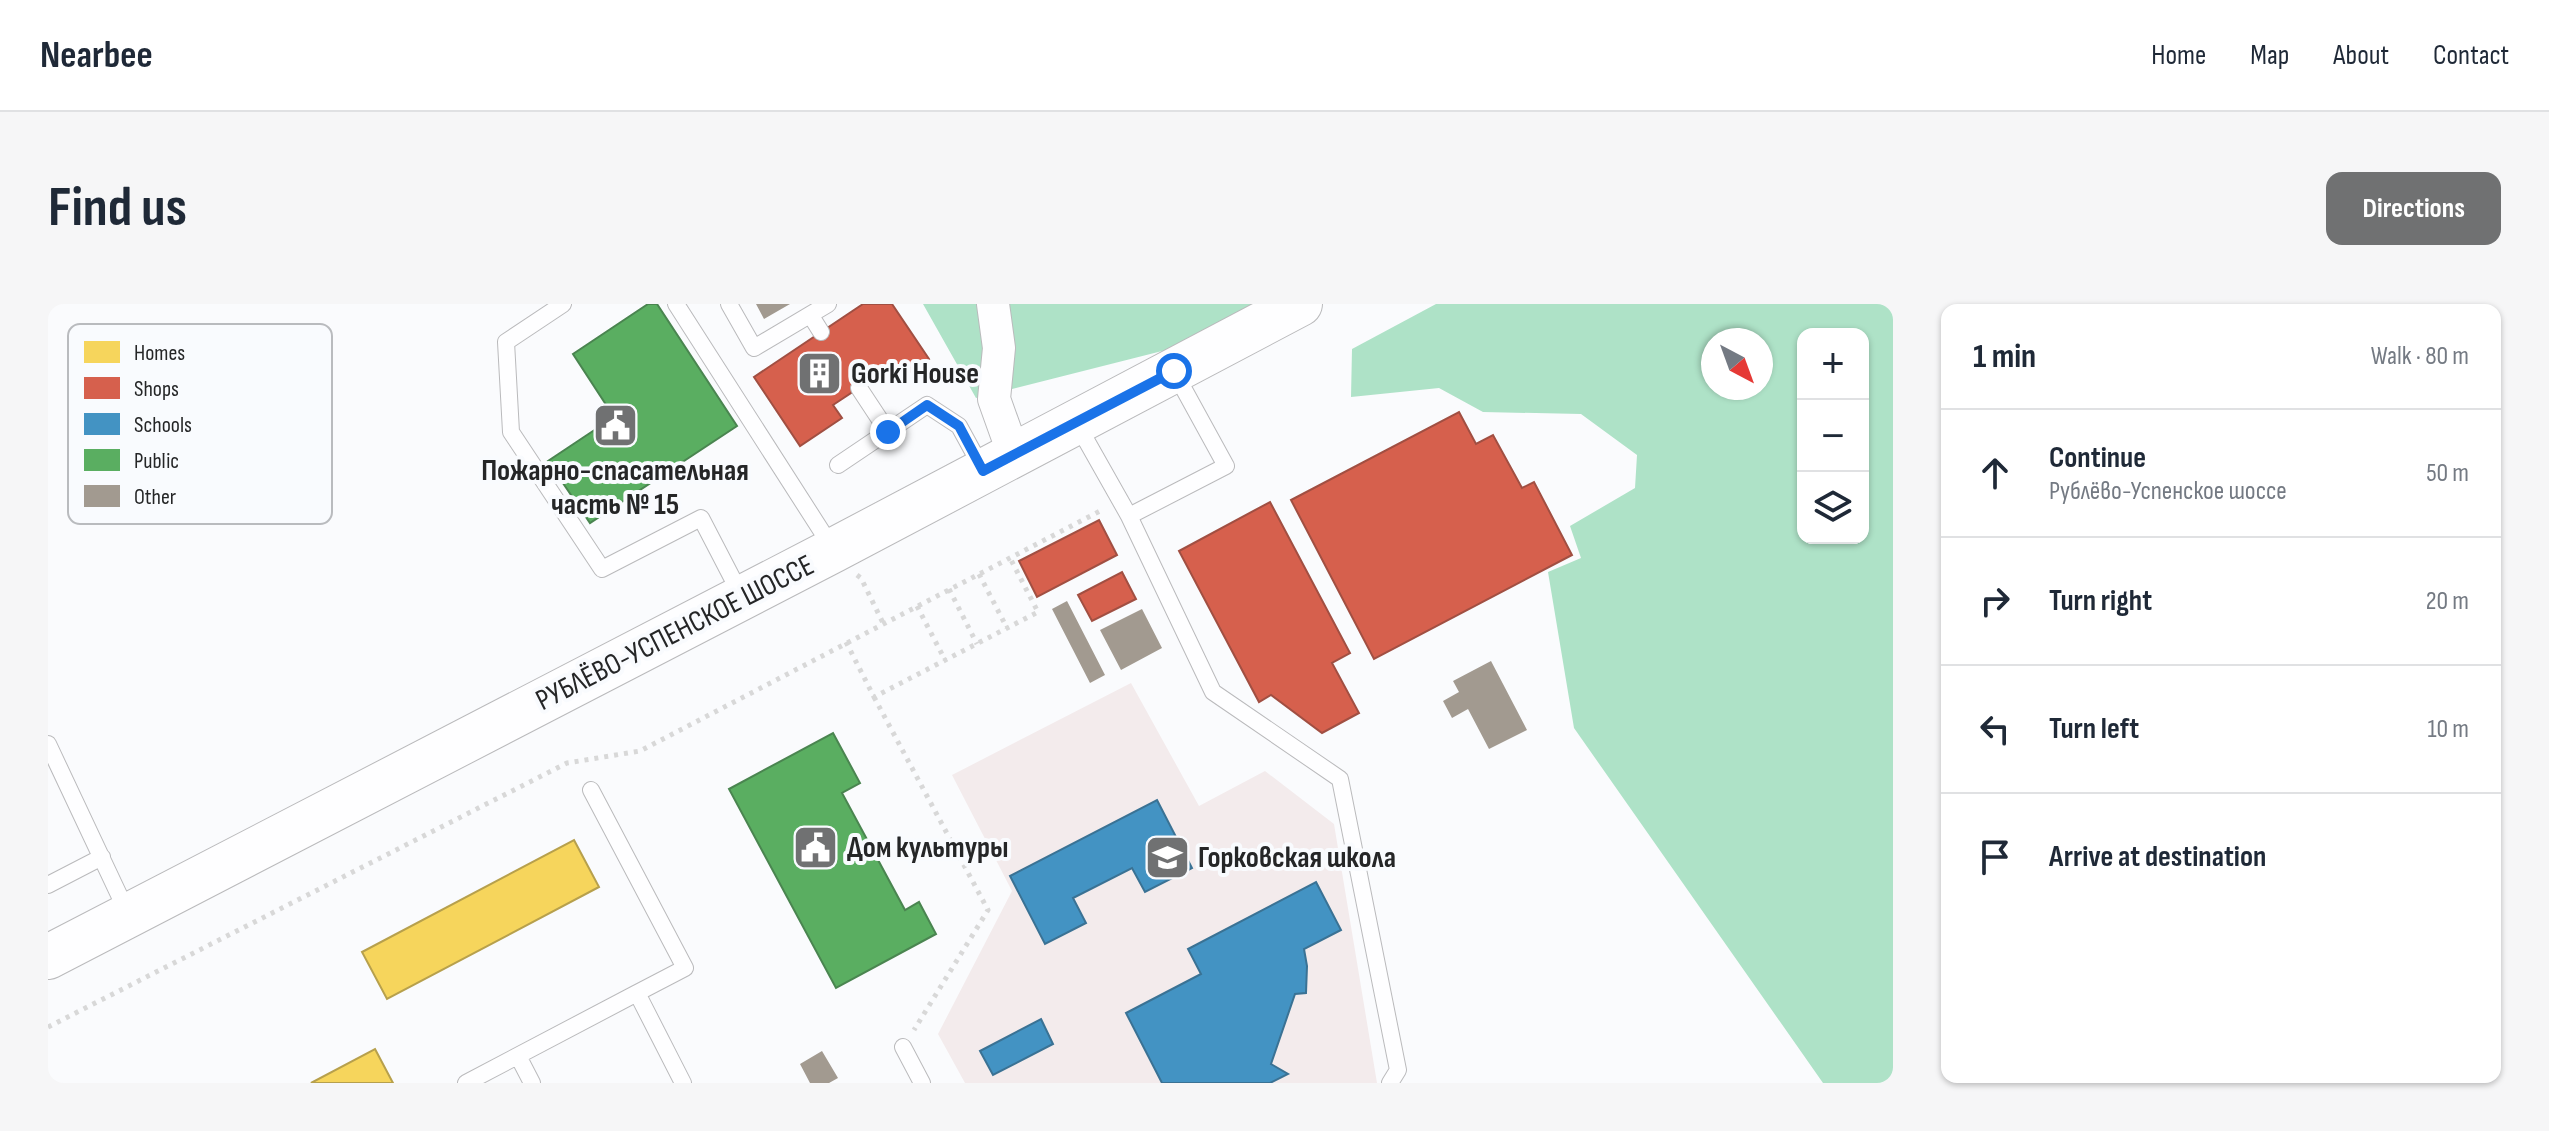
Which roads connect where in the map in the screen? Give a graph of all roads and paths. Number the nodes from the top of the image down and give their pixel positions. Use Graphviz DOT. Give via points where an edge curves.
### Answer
graph roads {
  1 [pos="563,304"];
  2 [pos="676,304"];
  3 [pos="729,304"];
  4 [pos="828,304"];
  5 [pos="993,304"];
  6 [pos="1300,304"];
  7 [pos="811,316"];
  8 [pos="821,332"];
  9 [pos="1174,371"];
  10 [pos="859,388"];
  11 [pos="1076,422"];
  12 [pos="888,432"];
  13 [pos="999,463"];
  14 [pos="838,465"];
  15 [pos="1121,501"];
  16 [pos="1129,516"];
  17 [pos="1010,558"];
  18 [pos="844,561"];
  19 [pos="979,574"];
  20 [pos="949,589"];
  21 [pos="743,598"];
  22 [pos="917,606"];
  23 [pos="883,623"];
  24 [pos="1007,628"];
  25 [pos="846,642"];
  26 [pos="977,644"];
  27 [pos="945,660"];
  28 [pos="874,697"];
  29 [pos="48,744"];
  30 [pos="591,790"];
  31 [pos="102,857"];
  32 [pos="48,885"];
  33 [pos="129,915"];
  34 [pos="48,957"];
  35 [pos="637,993"];
  36 [pos="48,1027"];
  37 [pos="903,1047"];
  38 [pos="518,1056"];
  39 [pos="466,1083"];
  40 [pos="532,1083"];
  41 [pos="683,1083"];
  42 [pos="922,1083"];
  43 [pos="1390,1083"];
  1 -- 21 [label="lane" via="506,342 511,432 602,569 701,518"];
  2 -- 18 [label="lane"];
  3 -- 7 [label="lane" via="754,348"];
  4 -- 7 [label="lane"];
  5 -- 13 [label="street" via="999,348 994,399"];
  6 -- 9 [label="main road, РУБЛЁВО-УСПЕНСКОЕ ШОССЕ"];
  7 -- 8 [label="lane"];
  9 -- 11 [label="main road, РУБЛЁВО-УСПЕНСКОЕ ШОССЕ"];
  9 -- 16 [label="lane" via="1226,466"];
  10 -- 12 [label="lane"];
  11 -- 13 [label="main road, РУБЛЁВО-УСПЕНСКОЕ ШОССЕ"];
  11 -- 15 [label="lane"];
  12 -- 13 [label="lane" via="927,405"];
  12 -- 14 [label="lane"];
  13 -- 18 [label="main road, РУБЛЁВО-УСПЕНСКОЕ ШОССЕ"];
  15 -- 16 [label="lane"];
  15 -- 17 [label="path"];
  16 -- 43 [label="lane" via="1213,692 1340,779 1398,1070"];
  17 -- 19 [label="path"];
  17 -- 24 [label="path" via="1038,612"];
  18 -- 21 [label="main road, РУБЛЁВО-УСПЕНСКОЕ ШОССЕ"];
  18 -- 23 [label="path" via="861,578"];
  19 -- 20 [label="path"];
  19 -- 24 [label="path"];
  20 -- 22 [label="path"];
  20 -- 26 [label="path"];
  21 -- 33 [label="main road, РУБЛЁВО-УСПЕНСКОЕ ШОССЕ"];
  22 -- 23 [label="path"];
  22 -- 27 [label="path"];
  23 -- 25 [label="path"];
  24 -- 26 [label="path"];
  25 -- 28 [label="path"];
  25 -- 36 [label="path" via="640,751 567,763"];
  26 -- 27 [label="path"];
  27 -- 28 [label="path"];
  28 -- 37 [label="path" via="988,910"];
  29 -- 31 [label="lane"];
  30 -- 35 [label="lane" via="685,968"];
  31 -- 32 [label="lane"];
  31 -- 33 [label="lane"];
  33 -- 34 [label="main road, РУБЛЁВО-УСПЕНСКОЕ ШОССЕ"];
  35 -- 38 [label="lane"];
  35 -- 41 [label="lane"];
  37 -- 42 [label="lane"];
  38 -- 39 [label="lane"];
  38 -- 40 [label="lane"];
}
